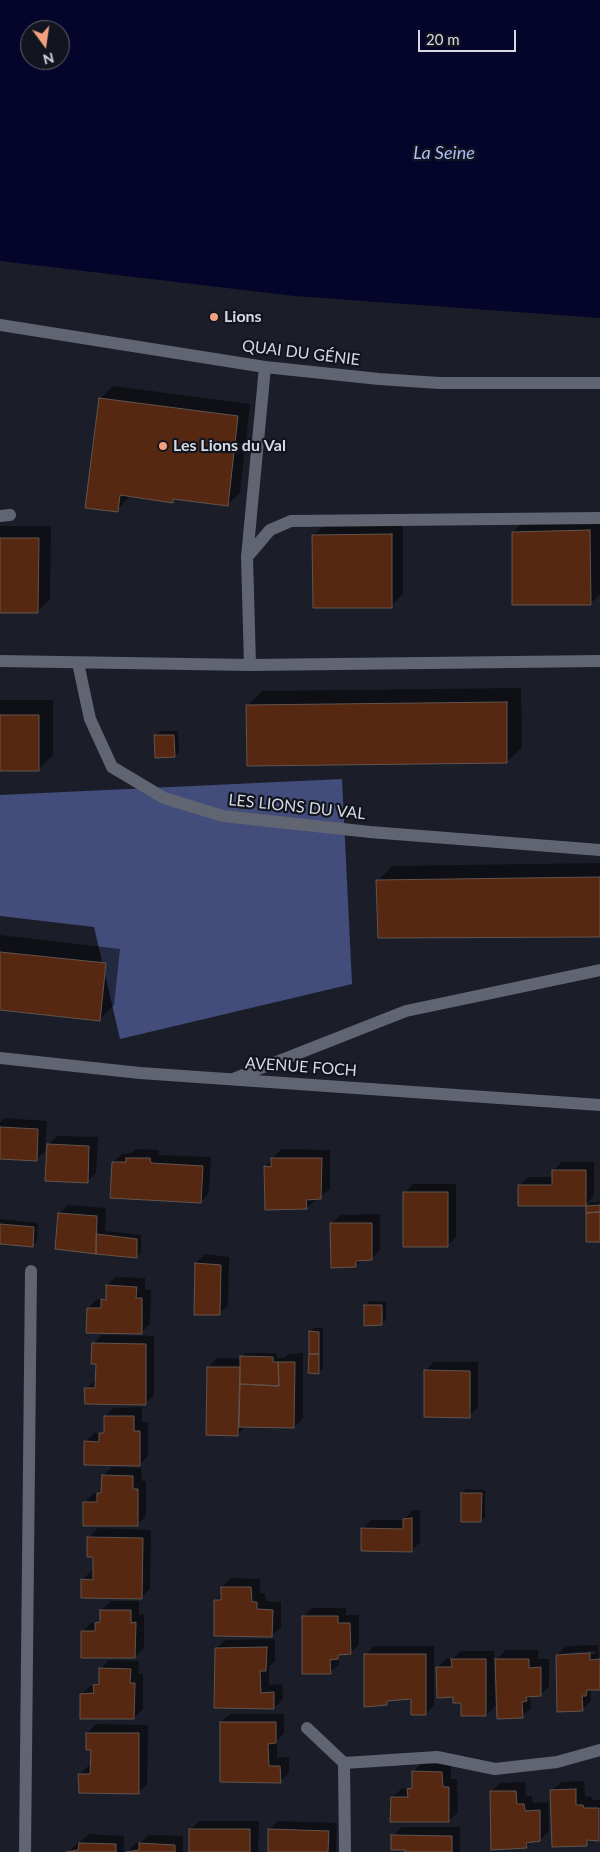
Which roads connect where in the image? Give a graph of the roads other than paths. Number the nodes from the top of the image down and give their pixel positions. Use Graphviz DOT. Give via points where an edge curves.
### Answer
graph roads {
  1 [pos="0,325"];
  2 [pos="265,367"];
  3 [pos="600,383"];
  4 [pos="600,518"];
  5 [pos="247,557"];
  6 [pos="0,661"];
  7 [pos="600,661"];
  8 [pos="78,663"];
  9 [pos="250,665"];
  10 [pos="600,850"];
  11 [pos="600,970"];
  12 [pos="0,1058"];
  13 [pos="234,1079"];
  14 [pos="600,1105"];
  15 [pos="31,1271"];
  16 [pos="307,1728"];
  17 [pos="600,1750"];
  18 [pos="344,1762"];
  19 [pos="25,1852"];
  20 [pos="345,1852"];
  1 -- 2 [label="street, QUAI DU GÉNIE"];
  2 -- 3 [label="street, QUAI DU GÉNIE" via="439,383"];
  2 -- 5 [label="street"];
  4 -- 5 [label="street" via="292,521 270,530"];
  5 -- 9 [label="street"];
  6 -- 8 [label="street"];
  7 -- 9 [label="street"];
  8 -- 9 [label="street"];
  8 -- 10 [label="street, LES LIONS DU VAL" via="90,719 112,767 164,798 223,816 370,832"];
  11 -- 13 [label="street" via="406,1011"];
  12 -- 13 [label="street, AVENUE FOCH"];
  13 -- 14 [label="street, AVENUE FOCH"];
  15 -- 19 [label="street"];
  16 -- 18 [label="street"];
  17 -- 18 [label="street" via="557,1762 495,1769 437,1757"];
  18 -- 20 [label="street"];
}
